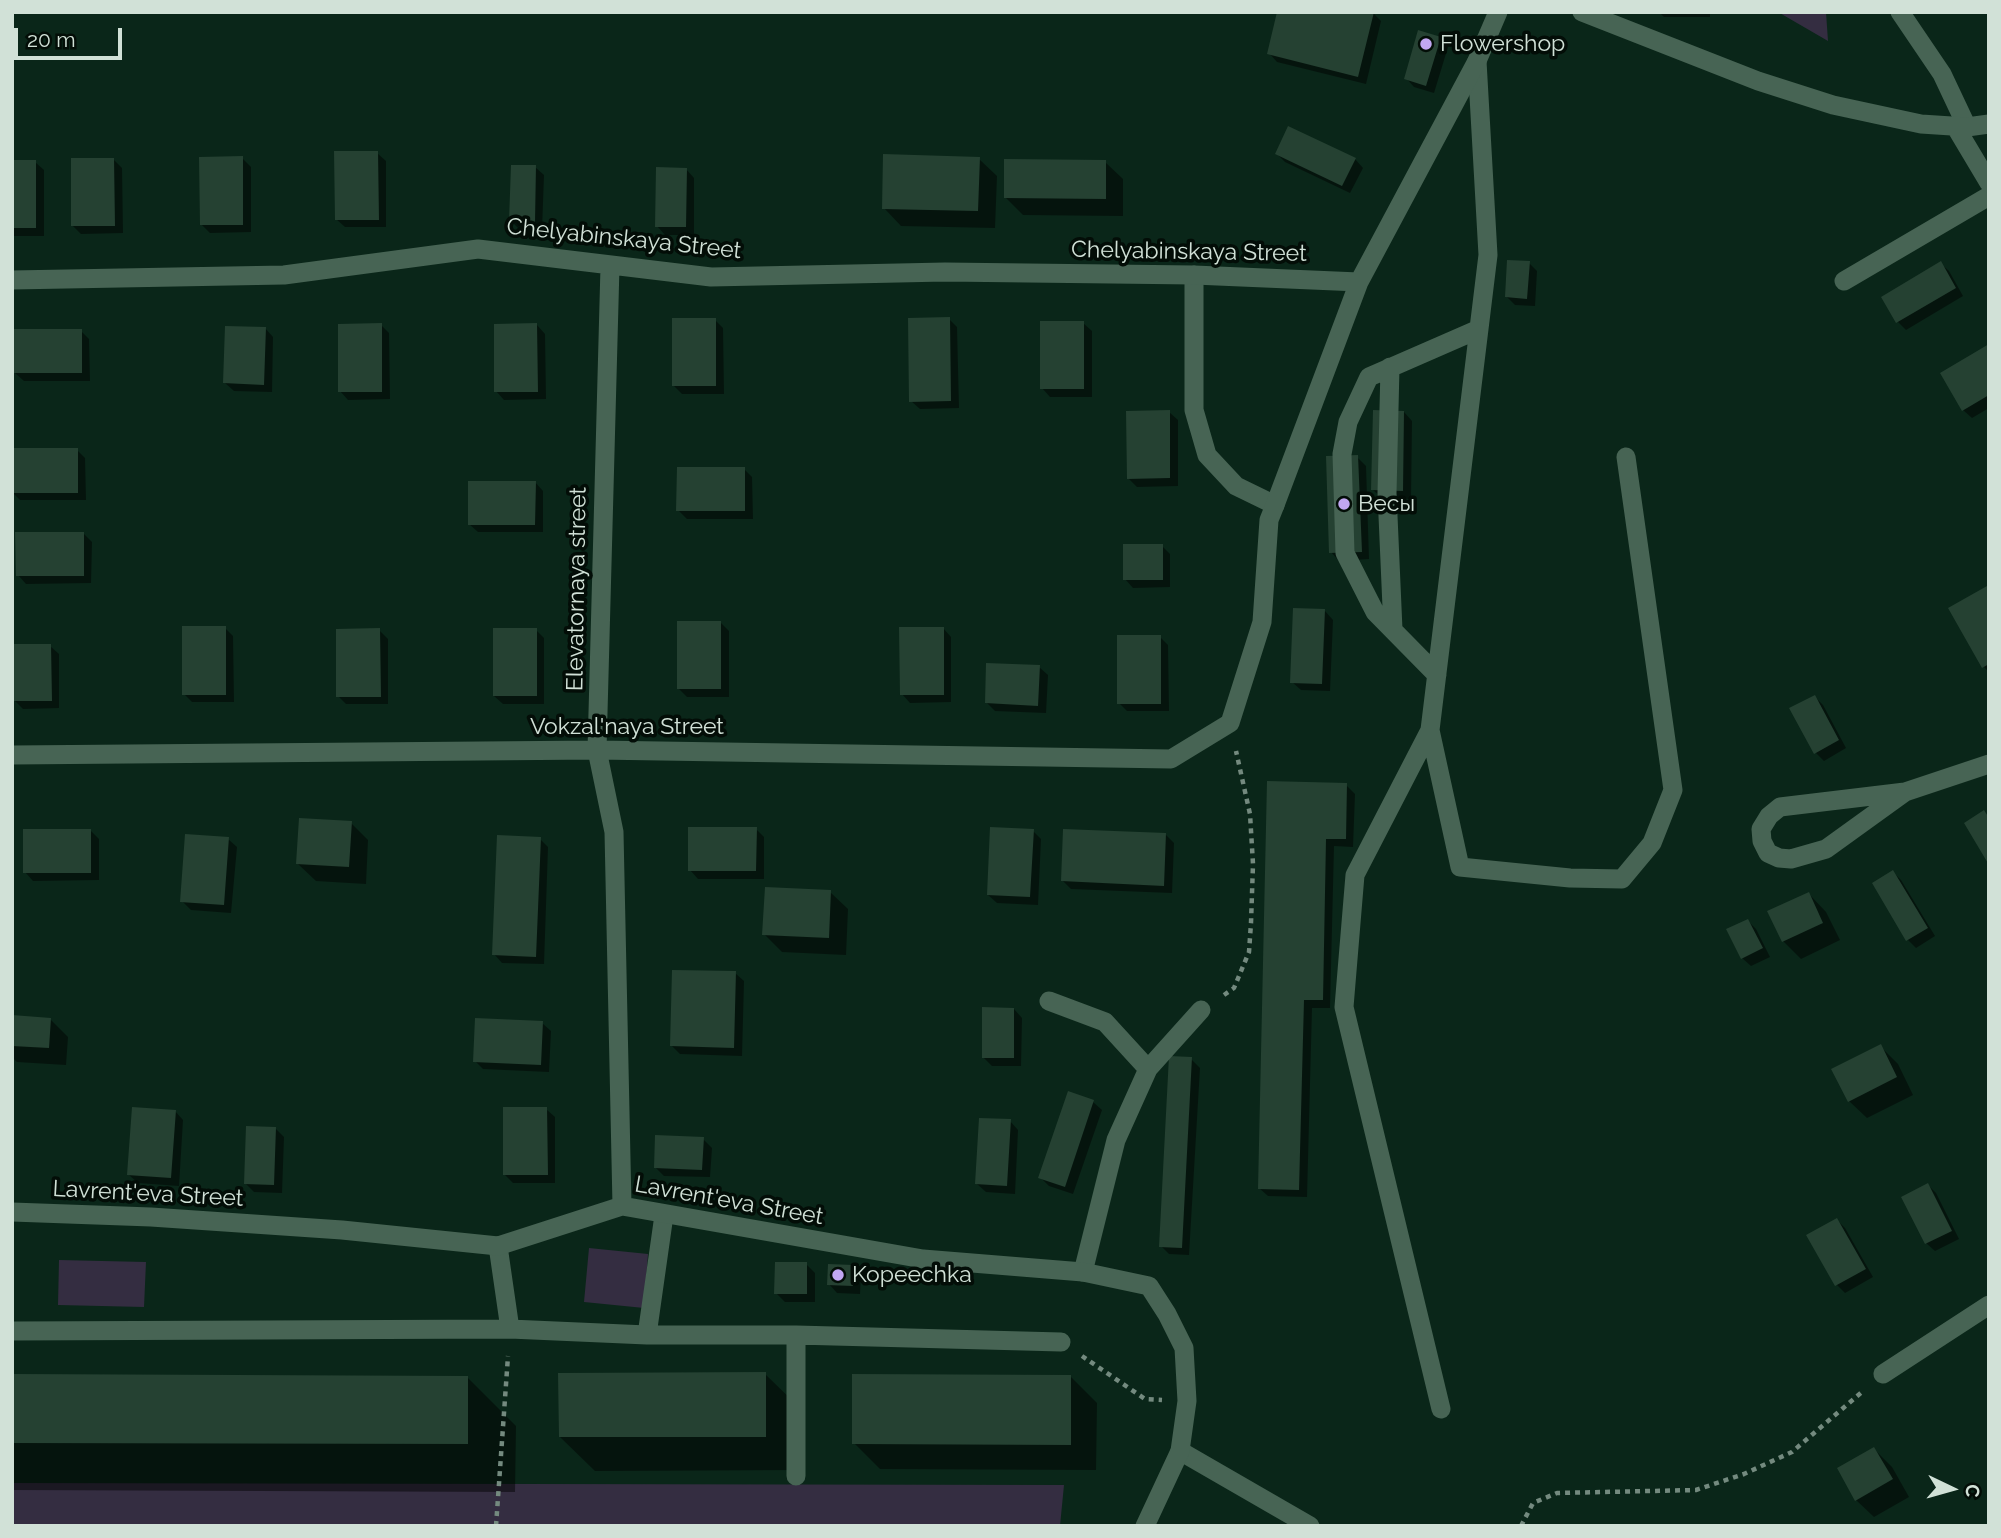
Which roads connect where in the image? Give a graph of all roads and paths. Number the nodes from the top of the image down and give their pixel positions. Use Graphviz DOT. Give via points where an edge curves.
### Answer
graph roads {
  1 [pos="1498,12"];
  2 [pos="1582,12"];
  3 [pos="1900,12"];
  4 [pos="1477,61"];
  5 [pos="1989,124"];
  6 [pos="1961,127"];
  7 [pos="1989,183"];
  8 [pos="1989,196"];
  9 [pos="610,266"];
  10 [pos="1194,275"];
  11 [pos="12,280"];
  12 [pos="1844,281"];
  13 [pos="1359,282"];
  14 [pos="1479,329"];
  15 [pos="1390,368"];
  16 [pos="1626,457"];
  17 [pos="1275,505"];
  18 [pos="1392,630"];
  19 [pos="1437,675"];
  20 [pos="1230,723"];
  21 [pos="1430,730"];
  22 [pos="597,750"];
  23 [pos="12,755"];
  24 [pos="1989,764"];
  25 [pos="1905,792"];
  26 [pos="1049,1001"];
  27 [pos="1201,1010"];
  28 [pos="1148,1069"];
  29 [pos="622,1206"];
  30 [pos="12,1212"];
  31 [pos="664,1215"];
  32 [pos="498,1246"];
  33 [pos="1083,1272"];
  34 [pos="1989,1305"];
  35 [pos="510,1329"];
  36 [pos="12,1331"];
  37 [pos="647,1335"];
  38 [pos="796,1335"];
  39 [pos="1061,1342"];
  40 [pos="1883,1374"];
  41 [pos="1187,1401"];
  42 [pos="1441,1409"];
  43 [pos="1180,1451"];
  44 [pos="796,1476"];
  45 [pos="496,1526"];
  46 [pos="1145,1526"];
  47 [pos="1310,1526"];
  48 [pos="1521,1526"];
  1 -- 4 [label="street"];
  2 -- 6 [label="street" via="1758,81 1833,105 1921,124"];
  3 -- 6 [label="street" via="1942,74"];
  4 -- 13 [label="street"];
  4 -- 14 [label="street" via="1488,255"];
  5 -- 6 [label="street"];
  6 -- 7 [label="street"];
  8 -- 12 [label="street"];
  9 -- 10 [label="street, Chelyabinskaya Street" via="711,278 945,272"];
  9 -- 11 [label="street, Chelyabinskaya Street" via="478,248 284,275"];
  9 -- 22 [label="street, Elevatornaya street"];
  10 -- 13 [label="street, Chelyabinskaya Street"];
  10 -- 17 [label="street" via="1194,410 1207,455 1236,486"];
  13 -- 17 [label="street"];
  14 -- 15 [label="street"];
  14 -- 19 [label="street"];
  15 -- 18 [label="street" via="1387,494"];
  15 -- 18 [label="street" via="1369,377 1348,422 1342,454 1345,553 1375,612"];
  16 -- 21 [label="street" via="1673,790 1652,843 1622,879 1460,867"];
  17 -- 20 [label="street" via="1269,520 1262,622"];
  18 -- 19 [label="street"];
  19 -- 21 [label="street"];
  20 -- 22 [label="street, Vokzal'naya Street" via="1171,759"];
  20 -- 27 [label="path" via="1250,814 1249,952 1234,988"];
  21 -- 42 [label="street" via="1355,875 1344,1007"];
  22 -- 23 [label="street, Vokzal'naya Street"];
  22 -- 29 [label="street, Elevatornaya street" via="614,832"];
  24 -- 25 [label="street"];
  25 -- 25 [label="street" via="1826,849 1779,858 1768,853 1762,841 1761,829 1780,807"];
  26 -- 28 [label="street" via="1105,1022"];
  27 -- 28 [label="street"];
  28 -- 33 [label="street" via="1116,1140"];
  29 -- 31 [label="street, Lavrent'eva Street"];
  29 -- 32 [label="street, Lavrent'eva Street"];
  30 -- 32 [label="street, Lavrent'eva Street" via="342,1230"];
  31 -- 33 [label="street, Lavrent'eva Street" via="923,1259"];
  31 -- 37 [label="street"];
  32 -- 35 [label="street"];
  33 -- 41 [label="street, Lavrent'eva Street" via="1149,1286 1184,1348"];
  34 -- 40 [label="street"];
  35 -- 36 [label="street"];
  35 -- 37 [label="street"];
  35 -- 45 [label="path"];
  37 -- 38 [label="street"];
  38 -- 39 [label="street"];
  38 -- 44 [label="street"];
  39 -- 41 [label="path" via="1145,1399"];
  40 -- 48 [label="path" via="1791,1452 1744,1474 1696,1490 1557,1493 1534,1503"];
  41 -- 43 [label="street"];
  43 -- 46 [label="street"];
  43 -- 47 [label="street"];
}
